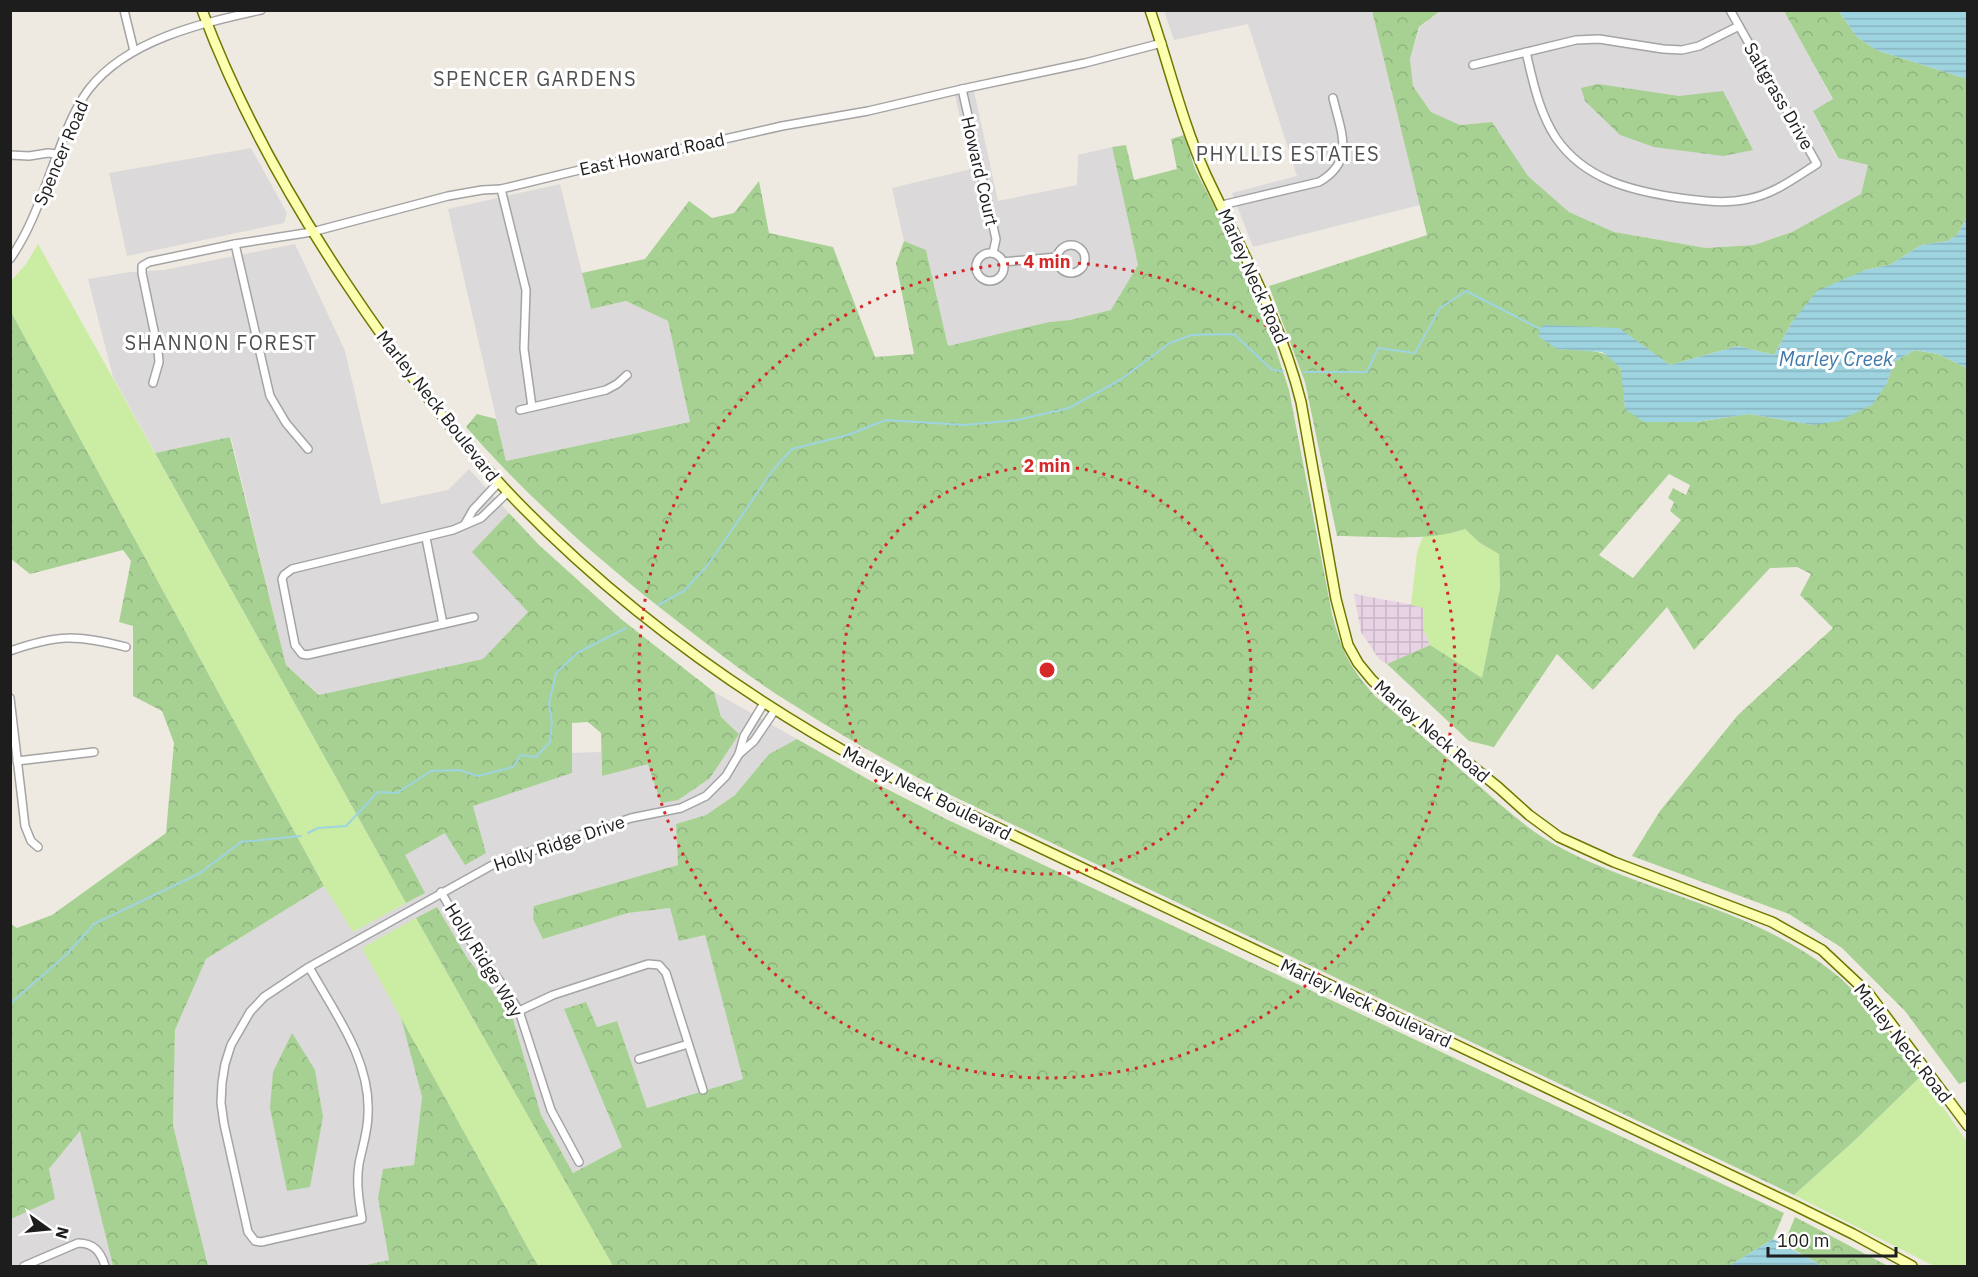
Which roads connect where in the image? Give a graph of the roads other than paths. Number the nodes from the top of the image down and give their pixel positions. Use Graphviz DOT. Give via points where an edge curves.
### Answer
graph roads {
  1 [pos="124,10"];
  2 [pos="202,10"];
  3 [pos="261,10"];
  4 [pos="1150,10"];
  5 [pos="1730,10"];
  6 [pos="207,24"];
  7 [pos="1739,26"];
  8 [pos="1161,43"];
  9 [pos="134,51"];
  10 [pos="1526,52"];
  11 [pos="1473,64"];
  12 [pos="962,88"];
  13 [pos="1333,98"];
  14 [pos="57,154"];
  15 [pos="10,155"];
  16 [pos="501,189"];
  17 [pos="1222,206"];
  18 [pos="312,232"];
  19 [pos="235,244"];
  20 [pos="993,253"];
  21 [pos="1057,257"];
  22 [pos="10,260"];
  23 [pos="1003,262"];
  24 [pos="627,375"];
  25 [pos="153,383"];
  26 [pos="532,407"];
  27 [pos="520,410"];
  28 [pos="308,449"];
  29 [pos="499,482"];
  30 [pos="508,492"];
  31 [pos="465,524"];
  32 [pos="426,538"];
  33 [pos="474,617"];
  34 [pos="443,624"];
  35 [pos="126,647"];
  36 [pos="10,651"];
  37 [pos="10,698"];
  38 [pos="764,703"];
  39 [pos="775,710"];
  40 [pos="94,752"];
  41 [pos="740,754"];
  42 [pos="17,761"];
  43 [pos="38,847"];
  44 [pos="441,892"];
  45 [pos="309,967"];
  46 [pos="519,1011"];
  47 [pos="688,1044"];
  48 [pos="639,1059"];
  49 [pos="704,1090"];
  50 [pos="1968,1126"];
  51 [pos="579,1162"];
  52 [pos="24,1266"];
  53 [pos="105,1266"];
  54 [pos="1912,1266"];
  1 -- 9 [label="street"];
  2 -- 6 [label="main road, Marley Neck Boulevard"];
  3 -- 6 [label="street, Spencer Road"];
  4 -- 8 [label="main road, Marley Neck Road"];
  5 -- 7 [label="street, Saltgrass Drive"];
  6 -- 9 [label="street, Spencer Road"];
  6 -- 18 [label="main road, Marley Neck Boulevard" via="259,135"];
  7 -- 10 [label="street" via="1682,50 1599,39 1576,40"];
  7 -- 10 [label="street, Saltgrass Drive" via="1817,164 1771,192 1729,202 1631,190 1590,170 1565,148 1545,120"];
  8 -- 12 [label="street, East Howard Road"];
  8 -- 17 [label="main road, Marley Neck Road" via="1193,142"];
  9 -- 14 [label="street, Spencer Road" via="90,88 75,110"];
  10 -- 11 [label="street"];
  12 -- 16 [label="street, East Howard Road"];
  12 -- 20 [label="street, Howard Court" via="996,239"];
  13 -- 17 [label="street" via="1343,155 1329,176 1319,182"];
  14 -- 15 [label="street"];
  14 -- 22 [label="street, Spencer Road" via="32,222"];
  16 -- 18 [label="street, East Howard Road" via="448,196"];
  16 -- 26 [label="street" via="526,290 524,349"];
  17 -- 50 [label="main road, Marley Neck Road" via="1293,370 1336,598 1348,645 1358,663 1401,708 1559,837 1772,922 1822,950 1869,994"];
  18 -- 19 [label="street, East Howard Road"];
  18 -- 29 [label="main road, Marley Neck Boulevard" via="409,374"];
  19 -- 25 [label="street, East Howard Road" via="142,266 158,350"];
  19 -- 28 [label="street" via="270,396"];
  20 -- 23 [label="street"];
  20 -- 23 [label="street, Howard Court" via="980,256 976,262 975,268 983,280 996,280 1004,269"];
  21 -- 21 [label="street" via="1062,270 1071,274 1080,271 1085,263 1084,254 1074,245 1061,249"];
  21 -- 23 [label="street"];
  24 -- 26 [label="street" via="606,390"];
  26 -- 27 [label="street"];
  29 -- 30 [label="main road, Marley Neck Boulevard"];
  29 -- 31 [label="street"];
  30 -- 31 [label="street" via="481,518"];
  30 -- 38 [label="main road, Marley Neck Boulevard" via="589,569 668,635"];
  31 -- 32 [label="street"];
  32 -- 34 [label="street"];
  32 -- 34 [label="street" via="292,569 284,575 282,585 295,645 302,654"];
  33 -- 34 [label="street"];
  35 -- 36 [label="street" via="67,636"];
  37 -- 42 [label="street"];
  38 -- 39 [label="main road, Marley Neck Boulevard"];
  38 -- 41 [label="street, Holly Ridge Drive" via="744,736"];
  39 -- 41 [label="street, Holly Ridge Drive"];
  39 -- 54 [label="main road, Marley Neck Boulevard" via="937,800 1794,1205"];
  40 -- 42 [label="street"];
  41 -- 44 [label="street, Holly Ridge Drive" via="717,787 694,803 631,818 518,854"];
  42 -- 43 [label="street" via="25,826"];
  44 -- 45 [label="street, Holly Ridge Drive"];
  44 -- 46 [label="street, Holly Ridge Way"];
  45 -- 45 [label="street, Holly Ridge Drive" via="271,991 250,1012 225,1064 225,1124 248,1232 255,1241 363,1219 357,1180 368,1114 367,1089 353,1046"];
  46 -- 47 [label="street" via="553,995 653,964 666,973"];
  46 -- 51 [label="street, Holly Ridge Way" via="551,1110"];
  47 -- 48 [label="street"];
  47 -- 49 [label="street"];
  52 -- 53 [label="street" via="78,1243 98,1250"];
}
